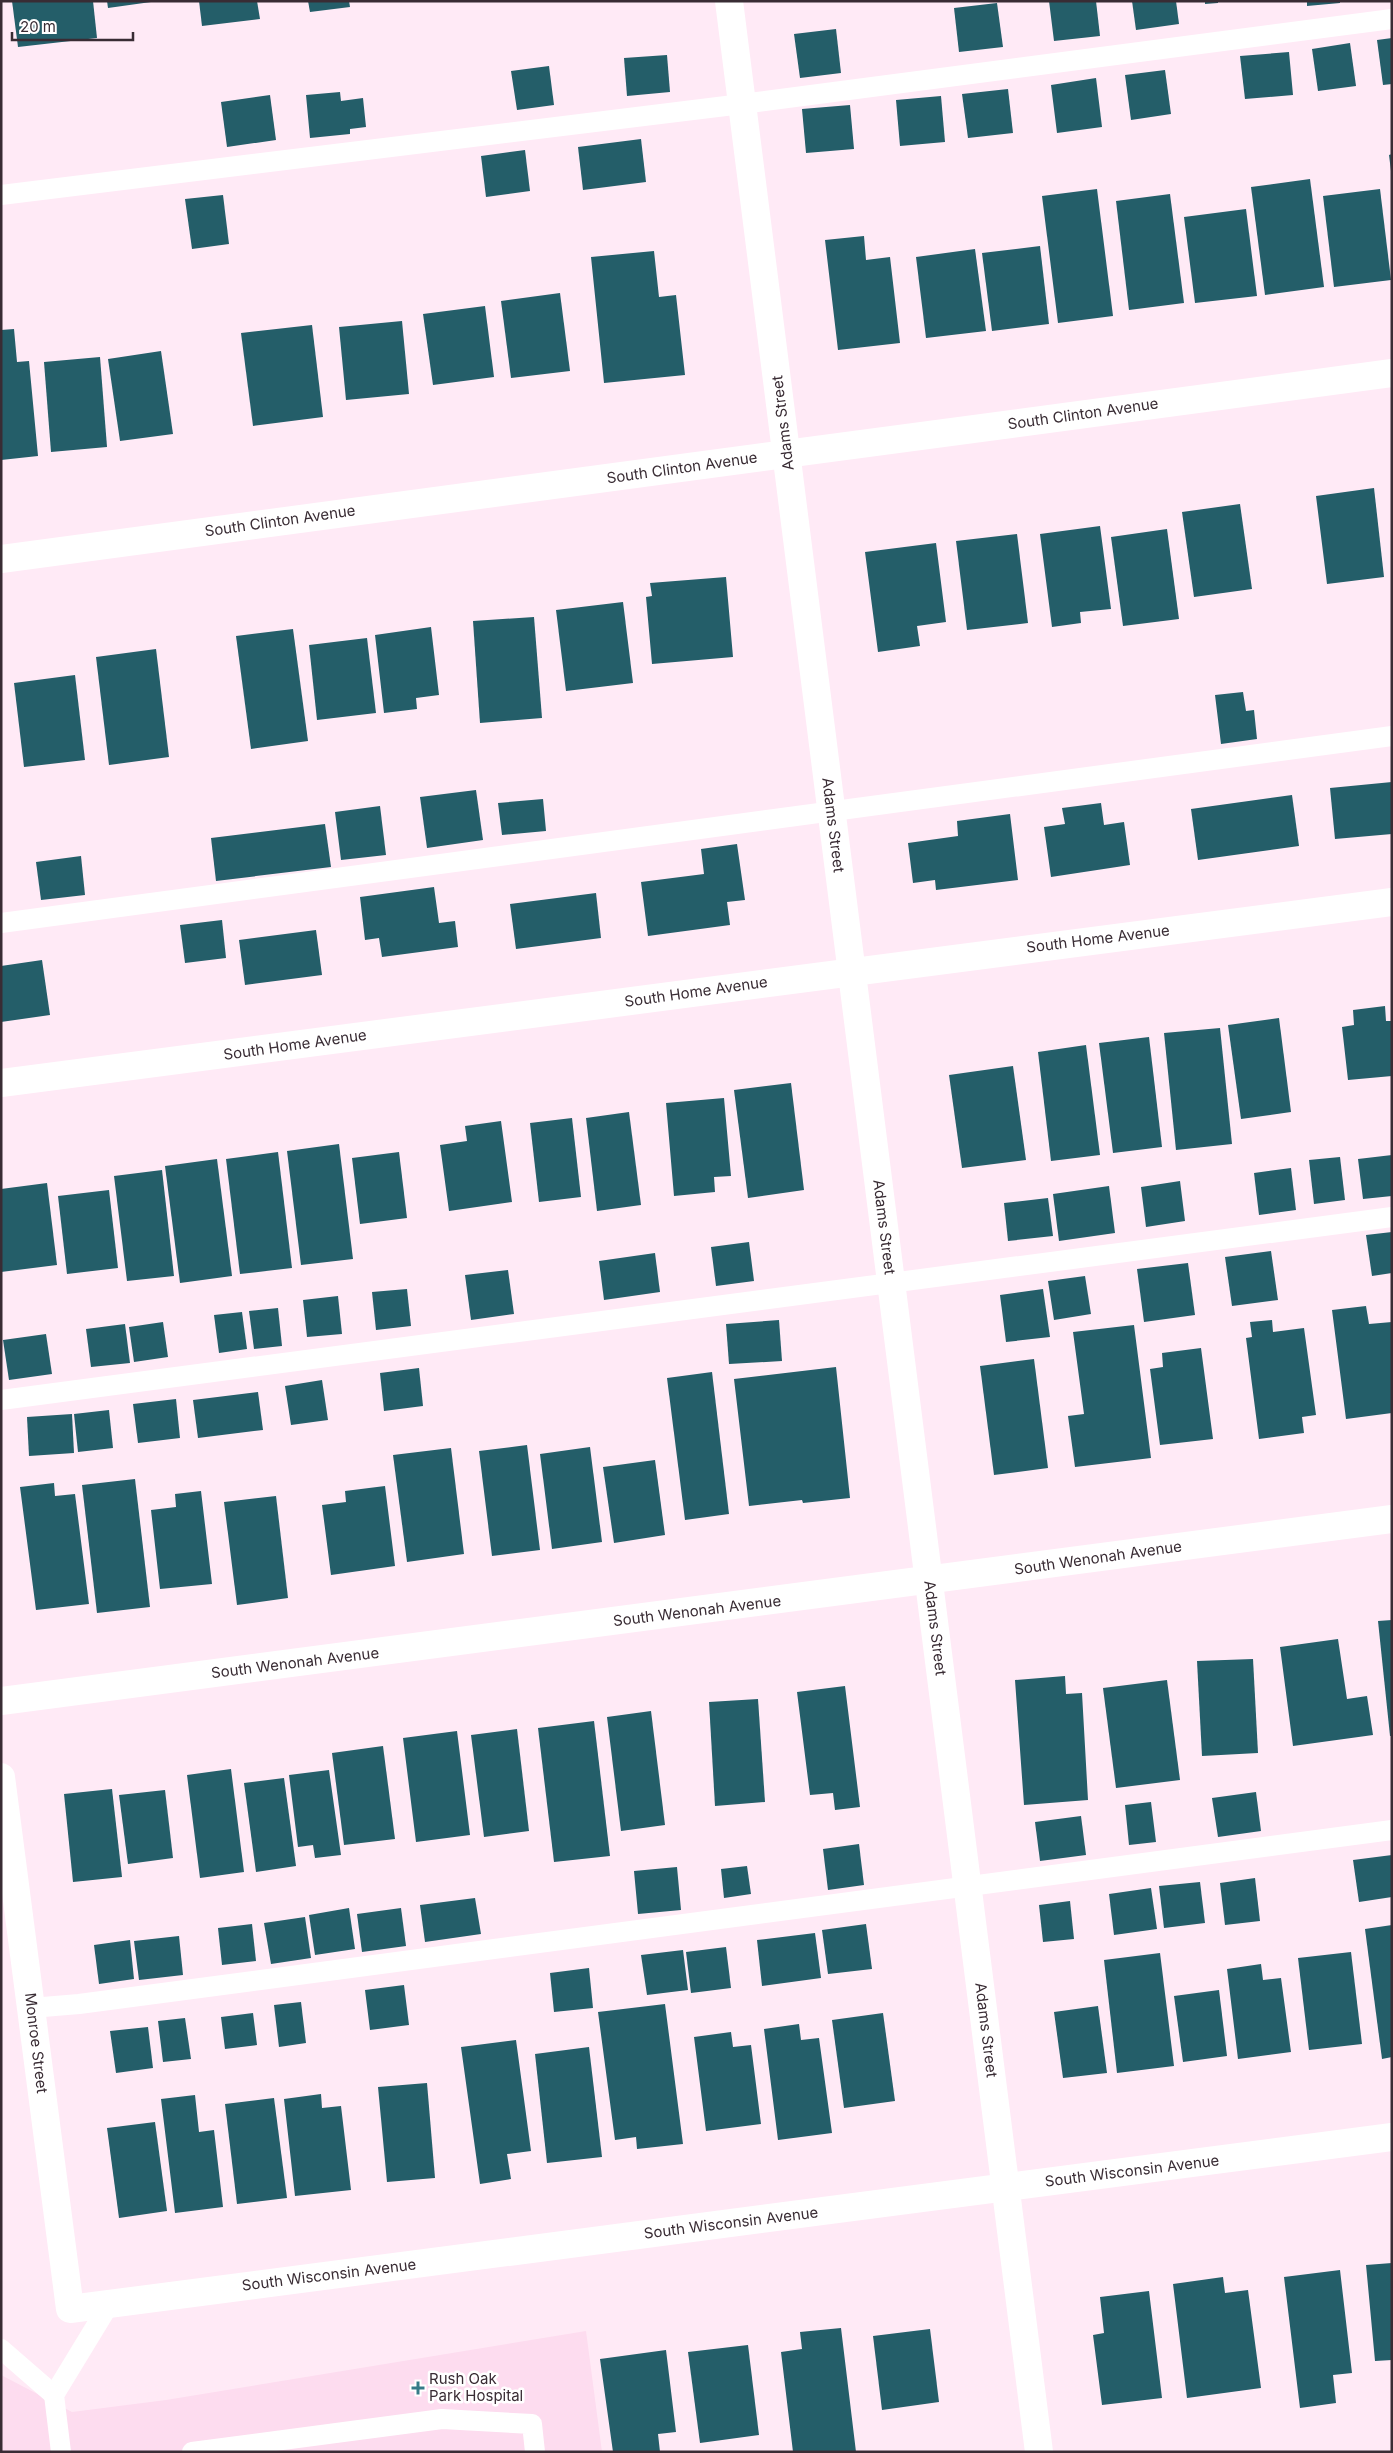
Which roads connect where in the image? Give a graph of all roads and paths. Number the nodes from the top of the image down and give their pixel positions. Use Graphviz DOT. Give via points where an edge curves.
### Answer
graph roads {
  1 [pos="729,1"];
  2 [pos="1392,19"];
  3 [pos="742,104"];
  4 [pos="1,195"];
  5 [pos="1392,373"];
  6 [pos="786,454"];
  7 [pos="1,559"];
  8 [pos="1392,736"];
  9 [pos="831,810"];
  10 [pos="1392,902"];
  11 [pos="1,923"];
  12 [pos="852,971"];
  13 [pos="1,1084"];
  14 [pos="1392,1218"];
  15 [pos="891,1283"];
  16 [pos="1,1400"];
  17 [pos="1392,1519"];
  18 [pos="928,1581"];
  19 [pos="1,1700"];
  20 [pos="1,1777"];
  21 [pos="1392,1830"];
  22 [pos="967,1886"];
  23 [pos="31,2008"];
  24 [pos="1392,2138"];
  25 [pos="1005,2188"];
  26 [pos="110,2303"];
  27 [pos="70,2309"];
  28 [pos="1,2349"];
  29 [pos="54,2395"];
  30 [pos="61,2452"];
  31 [pos="192,2452"];
  32 [pos="535,2452"];
  33 [pos="1039,2452"];
  1 -- 3 [label="street, Adams Street"];
  2 -- 3 [label="lane"];
  3 -- 4 [label="lane"];
  3 -- 6 [label="street, Adams Street"];
  5 -- 6 [label="street, South Clinton Avenue"];
  6 -- 7 [label="street, South Clinton Avenue"];
  6 -- 9 [label="street, Adams Street"];
  8 -- 9 [label="lane"];
  9 -- 11 [label="lane"];
  9 -- 12 [label="street, Adams Street"];
  10 -- 12 [label="street, South Home Avenue"];
  12 -- 13 [label="street, South Home Avenue"];
  12 -- 15 [label="street, Adams Street"];
  14 -- 15 [label="lane"];
  15 -- 16 [label="lane"];
  15 -- 18 [label="street, Adams Street"];
  17 -- 18 [label="street, South Wenonah Avenue"];
  18 -- 19 [label="street, South Wenonah Avenue"];
  18 -- 22 [label="street, Adams Street"];
  20 -- 23 [label="street, Monroe Street"];
  21 -- 22 [label="lane"];
  22 -- 23 [label="lane" via="89,2003"];
  22 -- 25 [label="street, Adams Street"];
  23 -- 27 [label="street, Monroe Street"];
  24 -- 25 [label="street, South Wisconsin Avenue"];
  25 -- 26 [label="street, South Wisconsin Avenue"];
  25 -- 33 [label="street, Adams Street"];
  26 -- 27 [label="street, South Wisconsin Avenue"];
  26 -- 29 [label="lane"];
  28 -- 29 [label="lane"];
  29 -- 30 [label="lane"];
  31 -- 32 [label="lane" via="442,2419 532,2424"];
}
